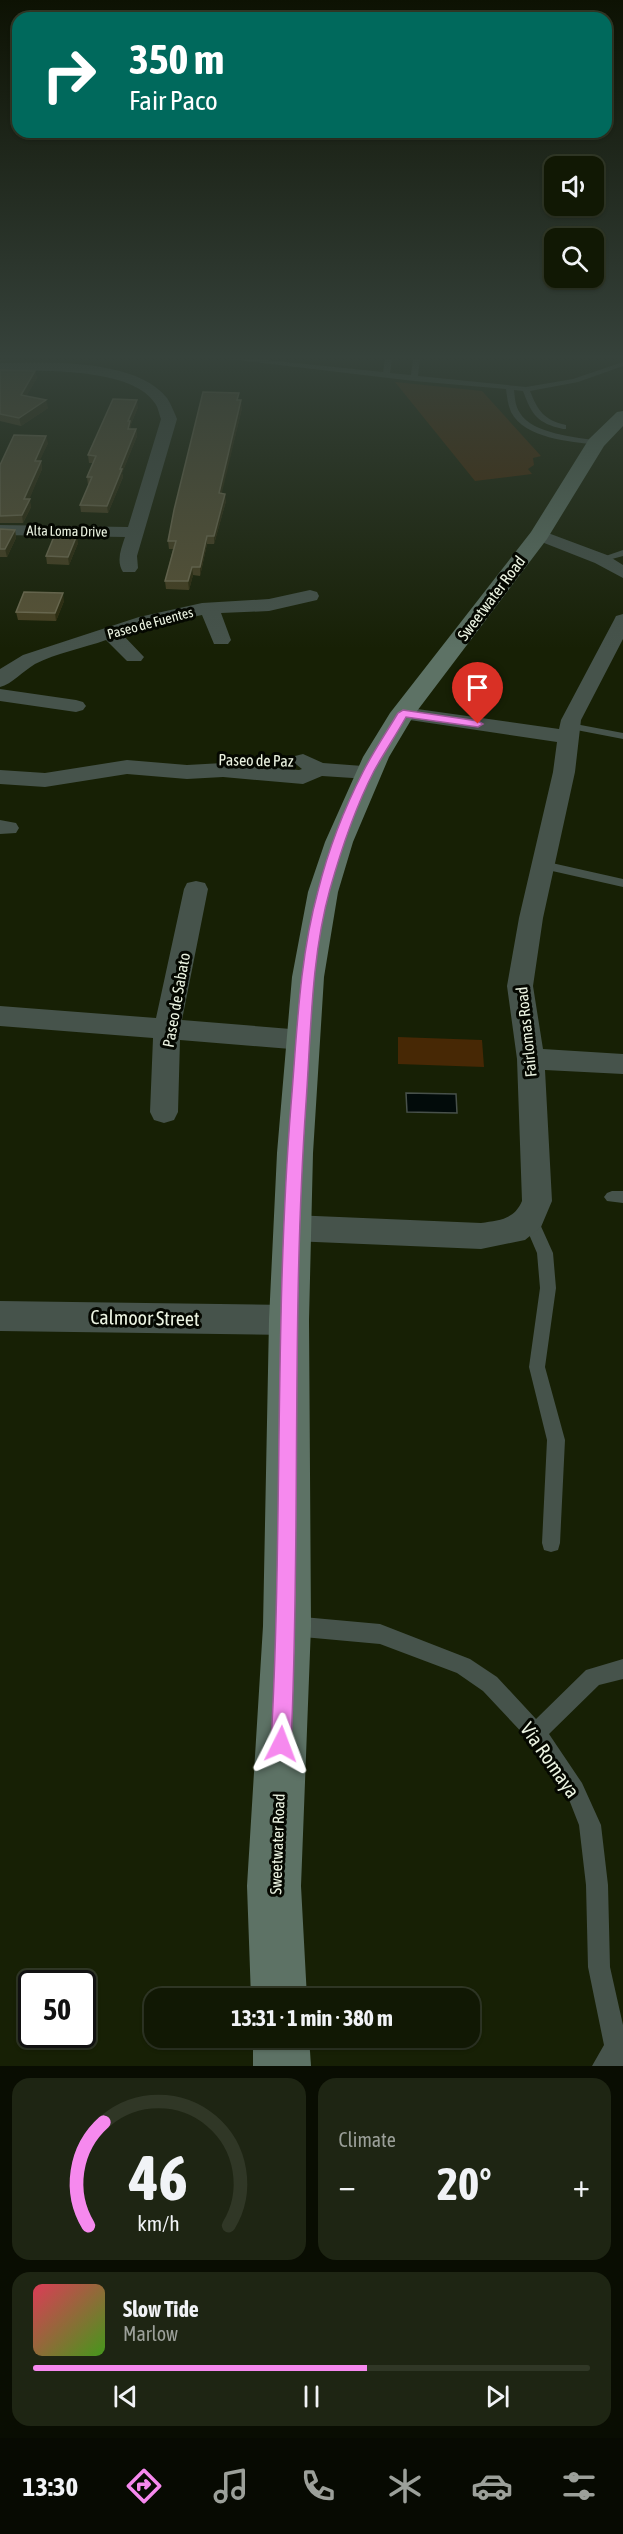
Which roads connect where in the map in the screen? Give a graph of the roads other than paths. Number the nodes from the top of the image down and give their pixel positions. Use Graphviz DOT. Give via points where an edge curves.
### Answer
graph roads {
  1 [pos="158,455"];
  2 [pos="587,455"];
  3 [pos="0,530"];
  4 [pos="135,532"];
  5 [pos="540,535"];
  6 [pos="623,553"];
  7 [pos="601,559"];
  8 [pos="129,568"];
  9 [pos="623,573"];
  10 [pos="310,596"];
  11 [pos="210,609"];
  12 [pos="623,620"];
  13 [pos="110,633"];
  14 [pos="221,639"];
  15 [pos="135,657"];
  16 [pos="0,681"];
  17 [pos="0,695"];
  18 [pos="76,706"];
  19 [pos="403,713"];
  20 [pos="569,731"];
  21 [pos="623,736"];
  22 [pos="368,772"];
  23 [pos="0,777"];
  24 [pos="543,865"];
  25 [pos="623,883"];
  26 [pos="196,889"];
  27 [pos="0,1016"];
  28 [pos="167,1030"];
  29 [pos="303,1040"];
  30 [pos="531,1059"];
  31 [pos="623,1064"];
  32 [pos="164,1112"];
  33 [pos="530,1218"];
  34 [pos="292,1228"];
  35 [pos="0,1316"];
  36 [pos="289,1320"];
  37 [pos="550,1543"];
  38 [pos="287,1626"];
  39 [pos="623,1669"];
  40 [pos="536,1733"];
  41 [pos="279,1988"];
  42 [pos="281,2048"];
  43 [pos="614,2056"];
  44 [pos="282,2066"];
  1 -- 4 [label="street"];
  2 -- 5 [label="main road, Sweetwater Road"];
  3 -- 4 [label="street, Alta Loma Drive"];
  4 -- 8 [label="street"];
  5 -- 7 [label="street"];
  5 -- 19 [label="main road, Sweetwater Road"];
  6 -- 7 [label="lane"];
  7 -- 9 [label="street"];
  10 -- 11 [label="street, Paseo de Fuentes" via="269,605"];
  11 -- 13 [label="street, Paseo de Fuentes" via="146,621"];
  11 -- 14 [label="street"];
  12 -- 20 [label="street, Fairlomas Road" via="571,720"];
  13 -- 15 [label="street"];
  13 -- 16 [label="street, Paseo de Fuentes" via="30,658"];
  17 -- 18 [label="street"];
  19 -- 20 [label="street"];
  19 -- 22 [label="main road, Sweetwater Road"];
  20 -- 21 [label="lane"];
  20 -- 24 [label="street, Fairlomas Road"];
  22 -- 23 [label="street, Paseo de Paz" via="318,769 303,777 127,767 45,780"];
  22 -- 29 [label="main road, Sweetwater Road" via="323,892 308,977"];
  24 -- 25 [label="lane"];
  24 -- 30 [label="street, Fairlomas Road" via="520,986"];
  26 -- 28 [label="street, Paseo de Sabato"];
  27 -- 28 [label="street"];
  28 -- 29 [label="street"];
  28 -- 32 [label="street, Paseo de Sabato"];
  29 -- 34 [label="main road, Sweetwater Road"];
  30 -- 31 [label="street"];
  30 -- 33 [label="street, Fairlomas Road" via="537,1201"];
  33 -- 34 [label="street" via="514,1231 481,1236"];
  33 -- 37 [label="lane" via="545,1253 548,1288 537,1367 555,1440"];
  34 -- 36 [label="main road, Sweetwater Road"];
  35 -- 36 [label="street, Calmoor Street"];
  36 -- 38 [label="main road, Sweetwater Road"];
  38 -- 40 [label="lane, Via Romaya" via="380,1634 463,1666 490,1684"];
  38 -- 41 [label="main road, Sweetwater Road" via="274,1886"];
  39 -- 40 [label="lane" via="593,1677"];
  40 -- 43 [label="lane, Via Romaya" via="575,1790 590,1825 597,1885 599,1967"];
  42 -- 44 [label="main road"];
}
